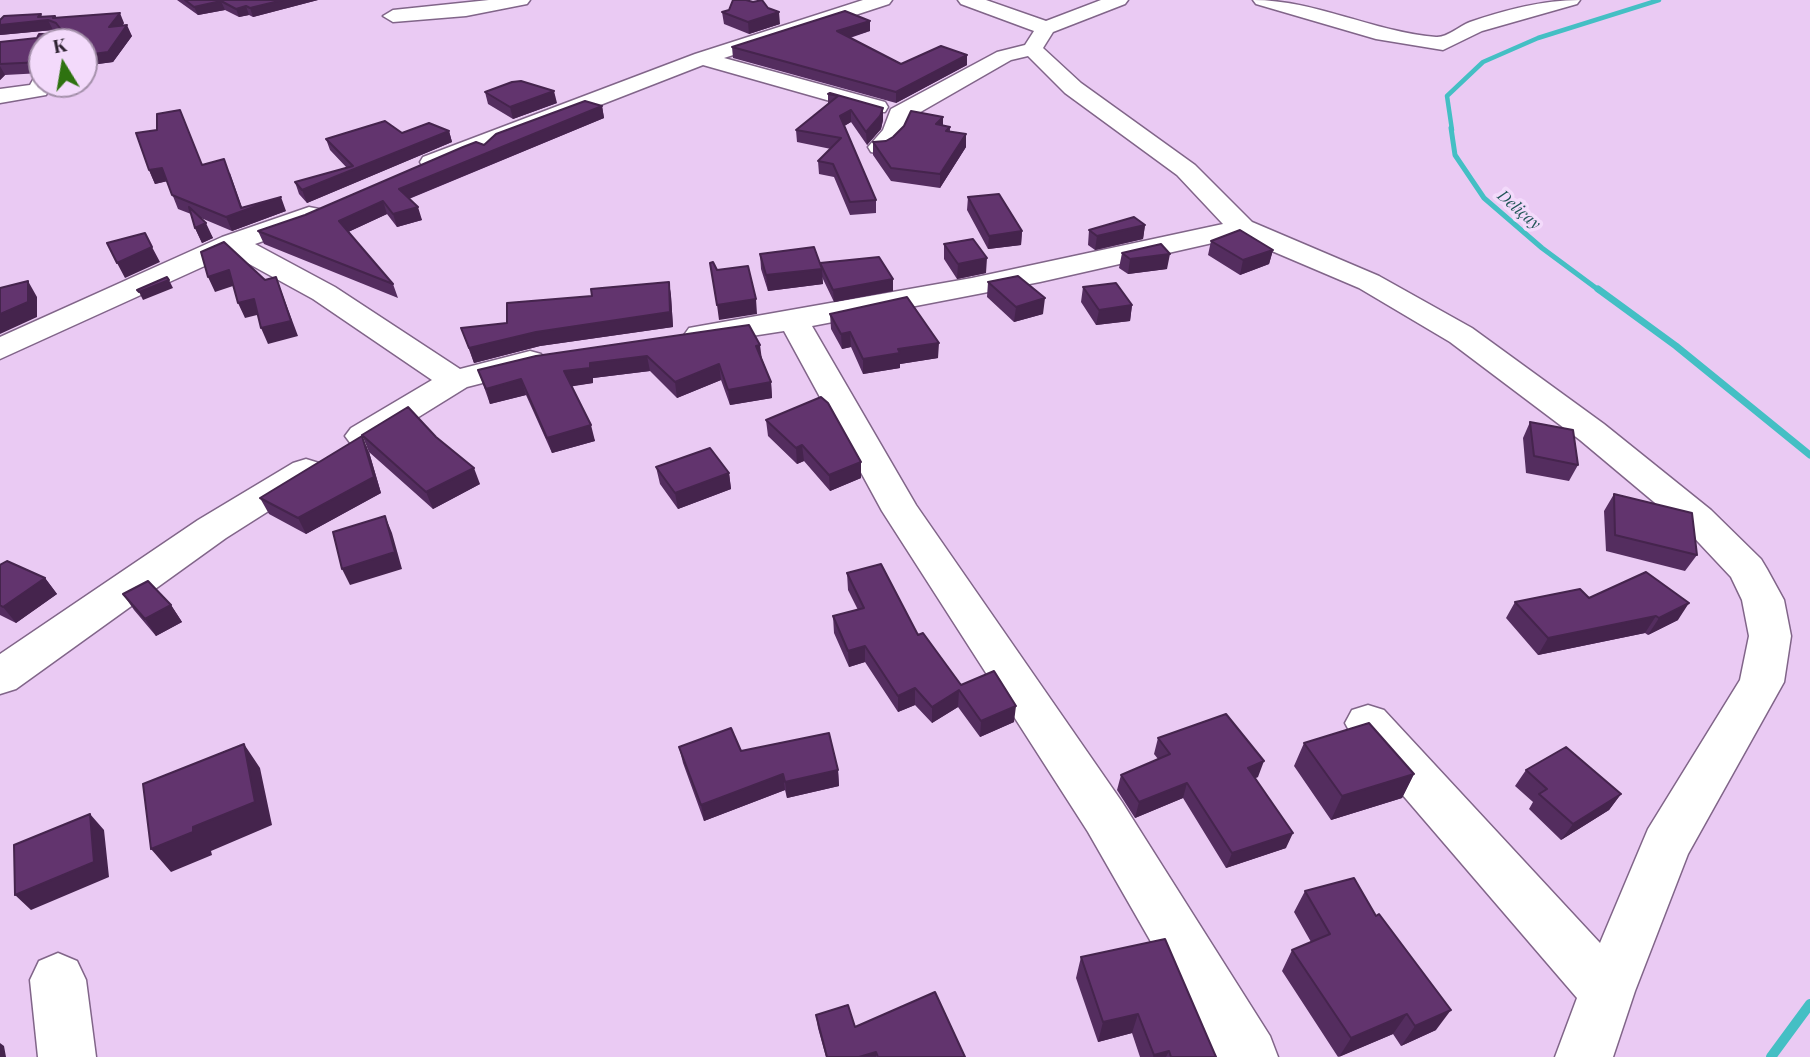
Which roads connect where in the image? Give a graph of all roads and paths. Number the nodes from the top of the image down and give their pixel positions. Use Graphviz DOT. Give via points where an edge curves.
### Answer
graph roads {
  1 [pos="520,0"];
  2 [pos="881,0"];
  3 [pos="968,0"];
  4 [pos="1118,0"];
  5 [pos="1263,0"];
  6 [pos="1570,0"];
  7 [pos="393,16"];
  8 [pos="1039,39"];
  9 [pos="702,58"];
  10 [pos="28,89"];
  11 [pos="0,96"];
  12 [pos="899,114"];
  13 [pos="880,147"];
  14 [pos="408,172"];
  15 [pos="335,203"];
  16 [pos="1242,228"];
  17 [pos="232,243"];
  18 [pos="794,321"];
  19 [pos="674,339"];
  20 [pos="0,349"];
  21 [pos="553,357"];
  22 [pos="455,380"];
  23 [pos="0,677"];
  24 [pos="1368,723"];
  25 [pos="58,980"];
  26 [pos="1607,990"];
  27 [pos="67,1057"];
  28 [pos="1249,1057"];
  29 [pos="1584,1057"];
  1 -- 7 [label="street"];
  2 -- 9 [label="street"];
  3 -- 8 [label="street"];
  4 -- 8 [label="street"];
  5 -- 6 [label="street" via="1376,33 1443,44 1475,27"];
  8 -- 12 [label="street"];
  8 -- 16 [label="street" via="1073,88 1186,170"];
  9 -- 12 [label="street"];
  9 -- 14 [label="street"];
  10 -- 11 [label="street"];
  12 -- 13 [label="street" via="894,132"];
  15 -- 17 [label="street"];
  16 -- 18 [label="street" via="1043,274"];
  16 -- 26 [label="street" via="1369,282 1461,335 1592,432 1698,519 1746,569 1763,600 1770,636 1762,682 1666,845"];
  17 -- 20 [label="street"];
  17 -- 22 [label="street" via="324,293"];
  18 -- 19 [label="street"];
  18 -- 28 [label="street" via="901,511 1105,817"];
  21 -- 22 [label="street"];
  22 -- 23 [label="street" via="212,529"];
  24 -- 26 [label="street"];
  25 -- 27 [label="street"];
  26 -- 29 [label="street"];
}
